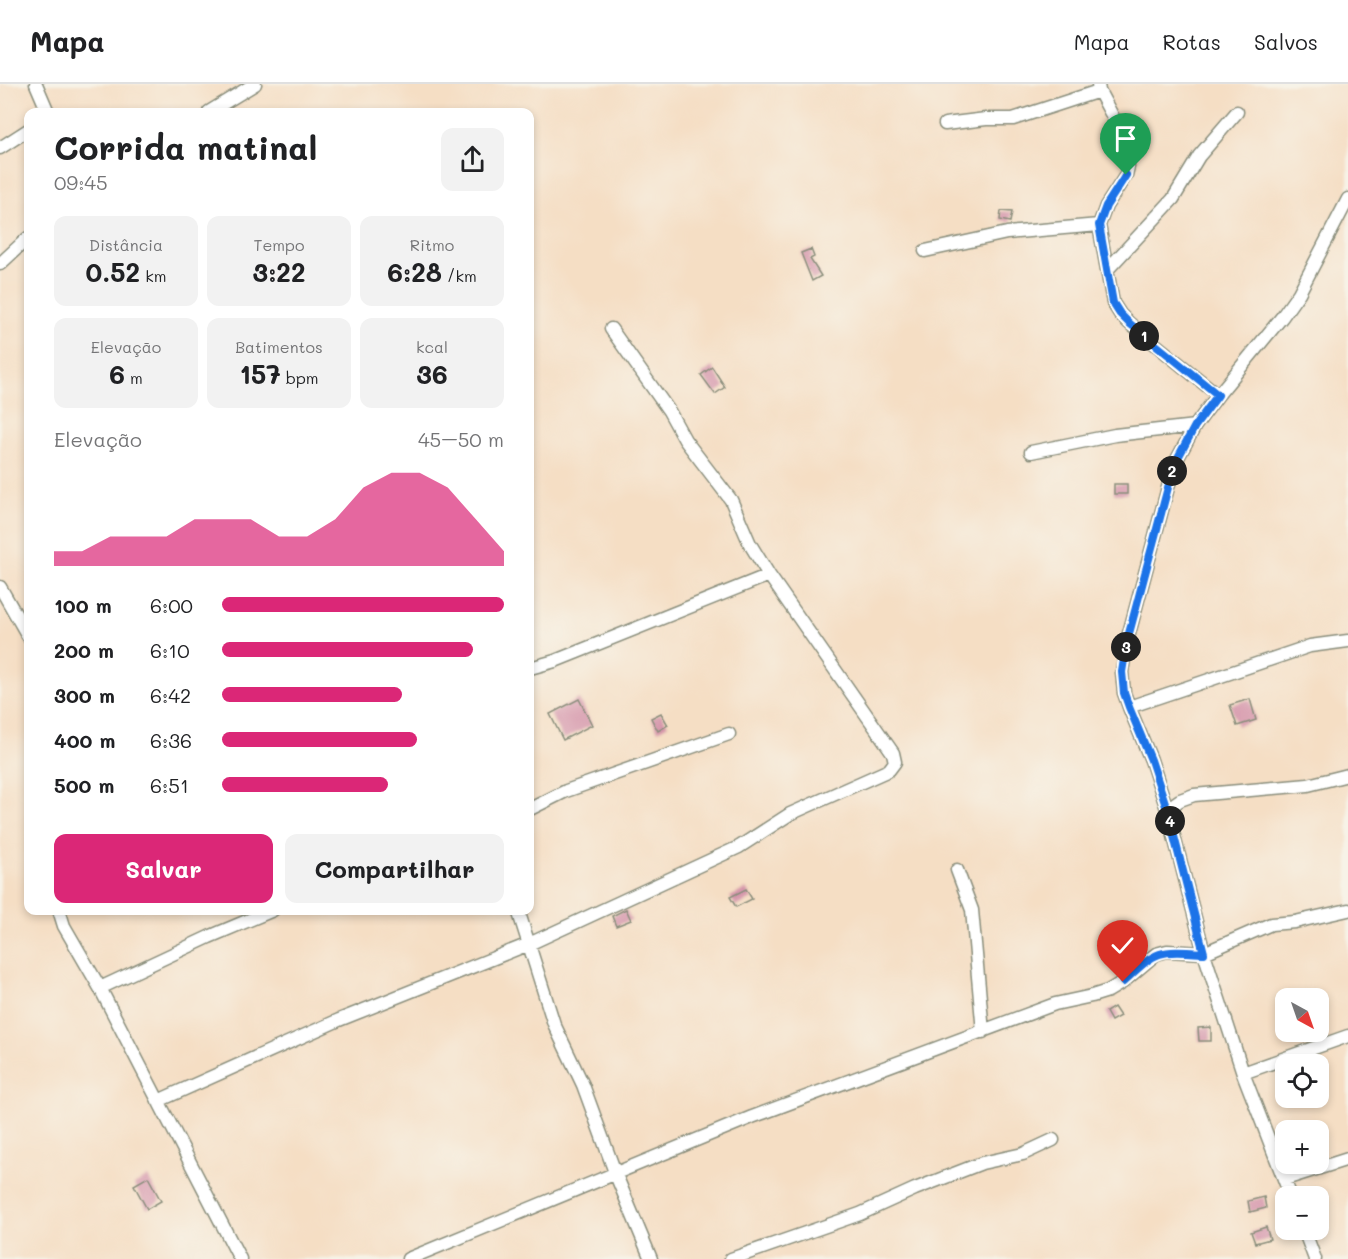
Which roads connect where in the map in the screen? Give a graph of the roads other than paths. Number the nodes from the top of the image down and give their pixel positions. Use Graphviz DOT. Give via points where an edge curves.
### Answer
graph roads {
  1 [pos="36,84"];
  2 [pos="255,84"];
  3 [pos="1098,88"];
  4 [pos="46,108"];
  5 [pos="216,108"];
  6 [pos="1237,112"];
  7 [pos="945,124"];
  8 [pos="24,132"];
  9 [pos="0,147"];
  10 [pos="1348,199"];
  11 [pos="1099,225"];
  12 [pos="24,242"];
  13 [pos="926,251"];
  14 [pos="0,264"];
  15 [pos="1108,269"];
  16 [pos="611,328"];
  17 [pos="1218,395"];
  18 [pos="1195,426"];
  19 [pos="1031,452"];
  20 [pos="769,575"];
  21 [pos="0,587"];
  22 [pos="24,629"];
  23 [pos="1348,641"];
  24 [pos="534,667"];
  25 [pos="1129,707"];
  26 [pos="729,734"];
  27 [pos="1348,775"];
  28 [pos="534,807"];
  29 [pos="1167,809"];
  30 [pos="957,870"];
  31 [pos="1348,910"];
  32 [pos="61,915"];
  33 [pos="261,915"];
  34 [pos="520,915"];
  35 [pos="529,944"];
  36 [pos="1204,953"];
  37 [pos="100,988"];
  38 [pos="983,1032"];
  39 [pos="1348,1036"];
  40 [pos="1243,1073"];
  41 [pos="158,1101"];
  42 [pos="1053,1140"];
  43 [pos="1348,1158"];
  44 [pos="616,1175"];
  45 [pos="1285,1179"];
  46 [pos="1287,1186"];
  47 [pos="1308,1240"];
  48 [pos="240,1259"];
  49 [pos="408,1259"];
  50 [pos="651,1259"];
  51 [pos="731,1259"];
  52 [pos="1315,1259"];
  1 -- 4 [label="street"];
  2 -- 5 [label="street"];
  3 -- 7 [label="street" via="1013,119"];
  3 -- 11 [label="street" via="1114,119 1128,167"];
  6 -- 15 [label="street" via="1199,156 1173,199"];
  8 -- 9 [label="street"];
  10 -- 17 [label="street" via="1299,293"];
  11 -- 13 [label="street" via="1007,233"];
  11 -- 15 [label="street"];
  12 -- 14 [label="street"];
  15 -- 17 [label="street" via="1113,303 1120,314"];
  16 -- 20 [label="street" via="690,447 731,500"];
  17 -- 18 [label="street"];
  18 -- 19 [label="street" via="1115,435"];
  18 -- 25 [label="street" via="1174,465 1127,641 1122,672"];
  20 -- 24 [label="street"];
  20 -- 35 [label="street" via="893,753 895,762 889,770 790,814 739,847"];
  21 -- 22 [label="street"];
  23 -- 25 [label="street" via="1310,646"];
  25 -- 29 [label="street"];
  26 -- 28 [label="street" via="566,791"];
  27 -- 29 [label="street" via="1308,785 1194,795"];
  29 -- 36 [label="street"];
  30 -- 38 [label="street" via="972,910"];
  31 -- 36 [label="street" via="1271,924"];
  32 -- 37 [label="street"];
  33 -- 37 [label="street"];
  34 -- 35 [label="street"];
  35 -- 41 [label="street" via="339,1020"];
  35 -- 44 [label="street" via="554,1024 583,1085"];
  36 -- 38 [label="street" via="1156,954 1108,991 1055,1004"];
  36 -- 40 [label="street"];
  37 -- 41 [label="street"];
  38 -- 44 [label="street" via="752,1117"];
  39 -- 40 [label="street"];
  40 -- 45 [label="street"];
  41 -- 48 [label="street"];
  42 -- 51 [label="street" via="1023,1154 982,1163 860,1214"];
  43 -- 45 [label="street"];
  44 -- 49 [label="street"];
  44 -- 50 [label="street"];
  45 -- 46 [label="street"];
  47 -- 52 [label="street"];
}
